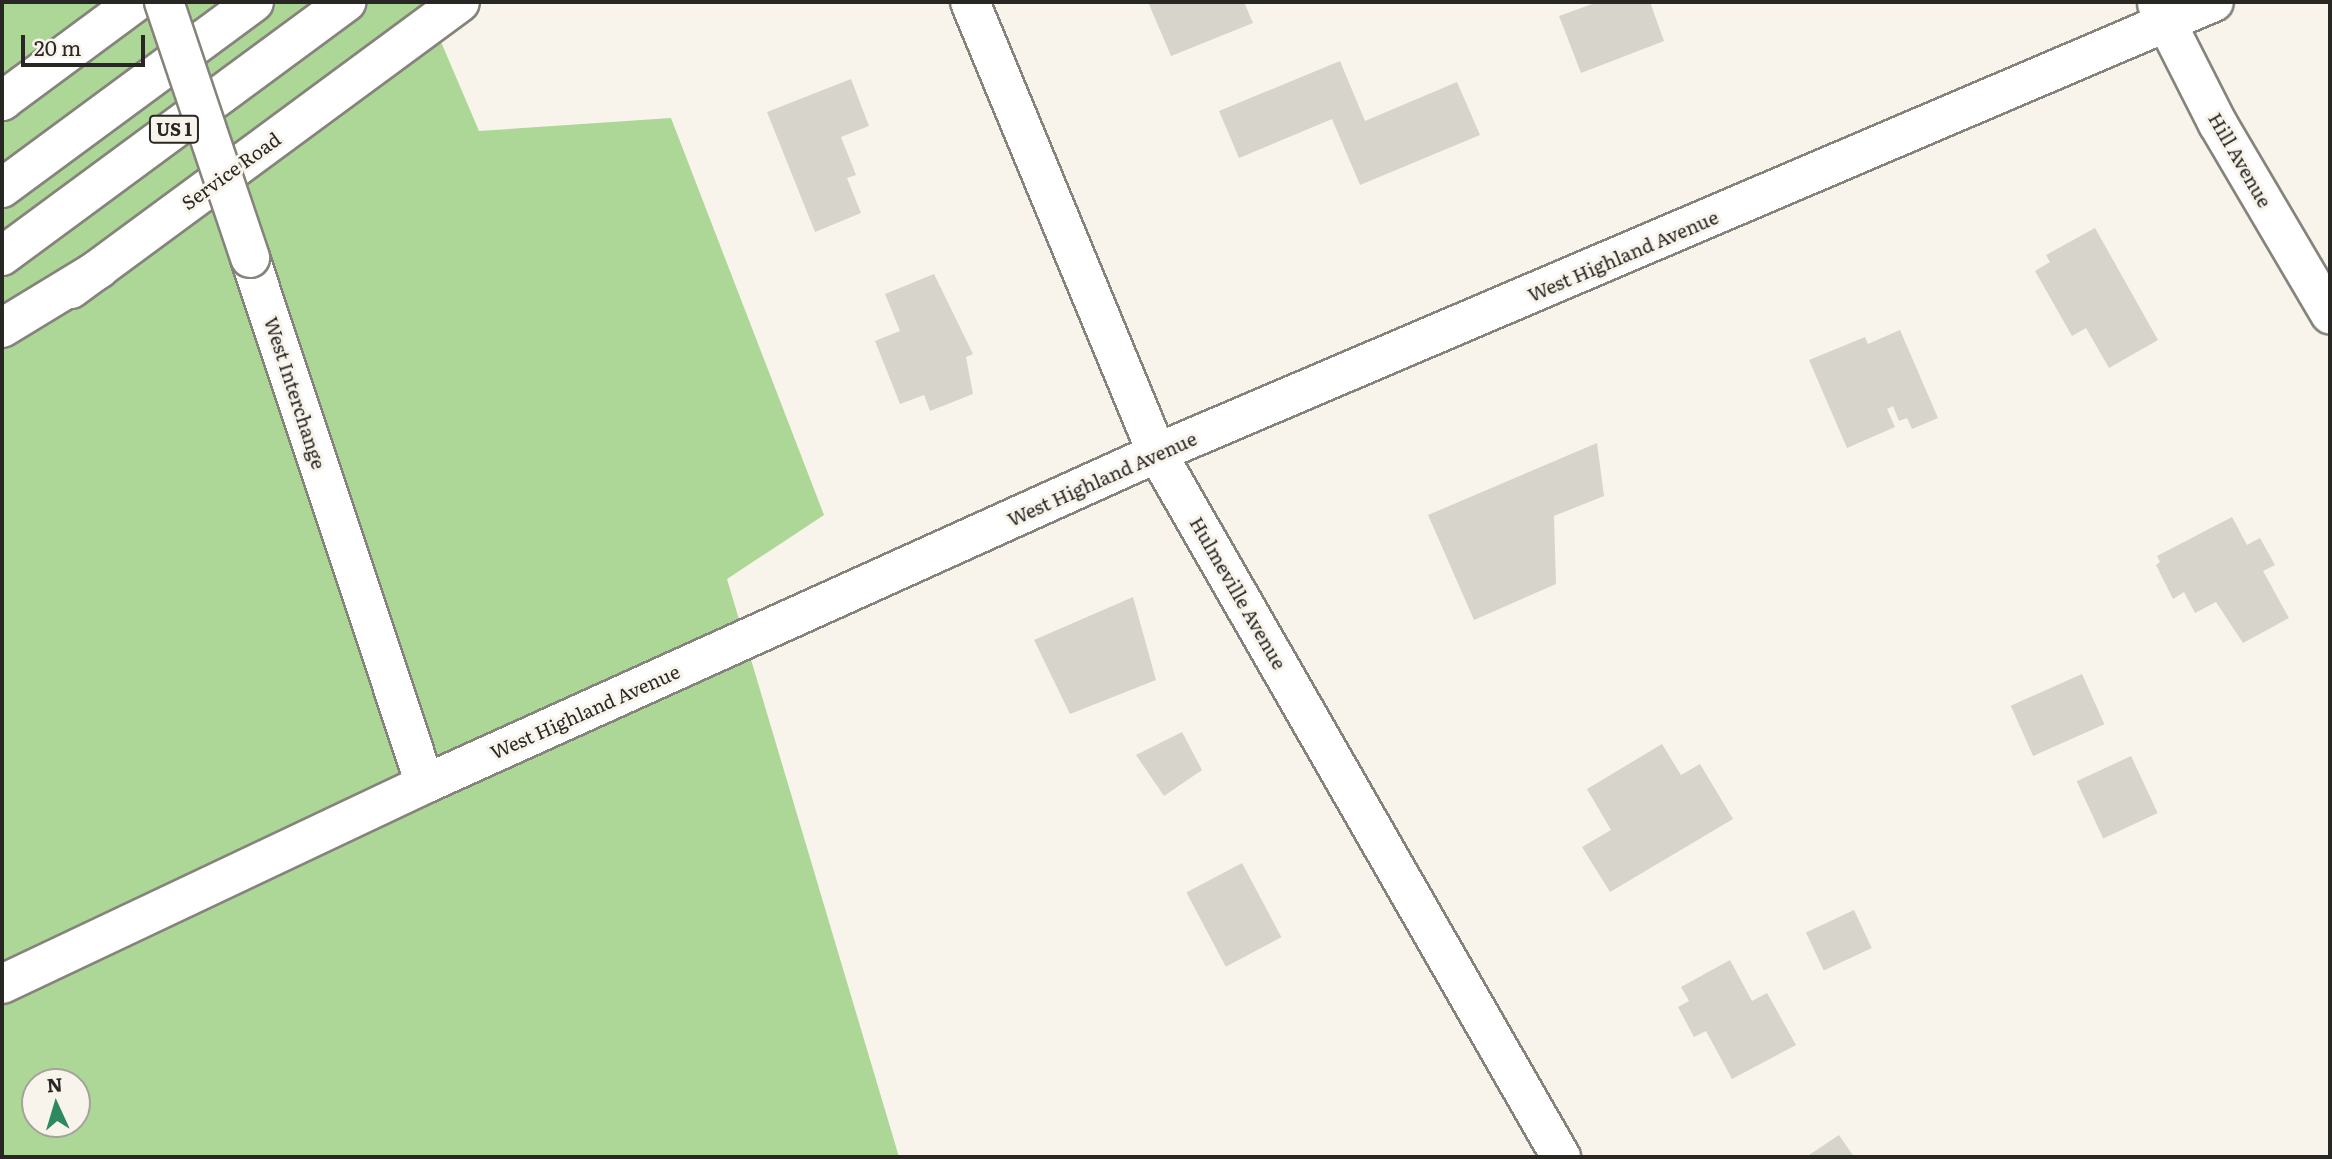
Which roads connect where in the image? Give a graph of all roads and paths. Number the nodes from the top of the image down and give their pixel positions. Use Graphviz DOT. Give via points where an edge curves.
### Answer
graph roads {
  1 [pos="136,2"];
  2 [pos="164,2"];
  3 [pos="254,2"];
  4 [pos="346,2"];
  5 [pos="460,2"];
  6 [pos="970,2"];
  7 [pos="2214,2"];
  8 [pos="2161,13"];
  9 [pos="2,101"];
  10 [pos="2,188"];
  11 [pos="2,256"];
  12 [pos="99,269"];
  13 [pos="2330,314"];
  14 [pos="2,328"];
  15 [pos="2,341"];
  16 [pos="1157,453"];
  17 [pos="425,785"];
  18 [pos="2,984"];
  19 [pos="1561,1157"];
  1 -- 9 [label="main road"];
  2 -- 17 [label="main road, West Interchange, bridge"];
  3 -- 10 [label="main road, US 1"];
  4 -- 11 [label="main road, US 1"];
  5 -- 12 [label="main road, Service Road"];
  6 -- 16 [label="main road, Hulmeville Avenue"];
  7 -- 8 [label="main road, West Highland Avenue"];
  8 -- 13 [label="main road, Hill Avenue" via="2218,124"];
  8 -- 16 [label="main road, West Highland Avenue"];
  12 -- 14 [label="main road"];
  12 -- 15 [label="main road, Service Road"];
  16 -- 17 [label="main road, West Highland Avenue"];
  16 -- 19 [label="main road, Hulmeville Avenue"];
  17 -- 18 [label="main road, West Highland Avenue"];
}
